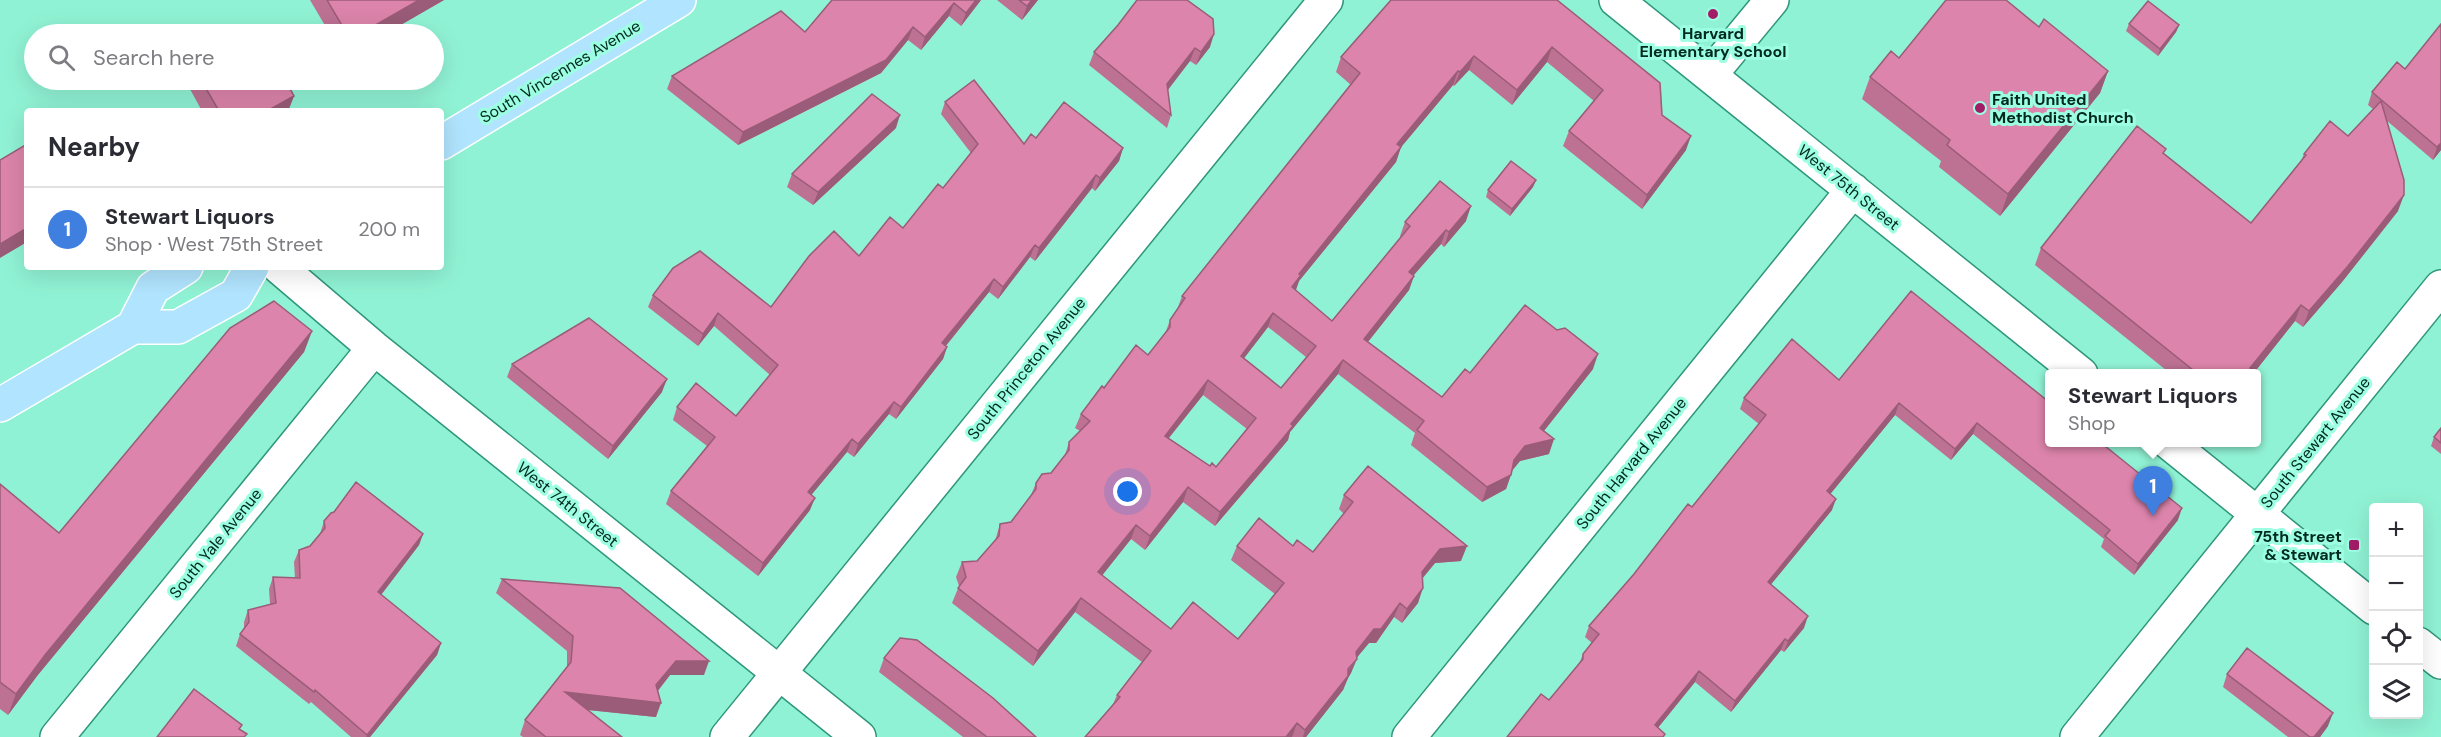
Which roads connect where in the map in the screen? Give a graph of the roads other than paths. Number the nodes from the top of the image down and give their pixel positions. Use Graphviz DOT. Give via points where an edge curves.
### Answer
graph roads {
  1 [pos="679,0"];
  2 [pos="1326,0"];
  3 [pos="1616,0"];
  4 [pos="1772,0"];
  5 [pos="1710,75"];
  6 [pos="444,141"];
  7 [pos="1853,190"];
  8 [pos="181,270"];
  9 [pos="250,270"];
  10 [pos="283,270"];
  11 [pos="2441,287"];
  12 [pos="133,327"];
  13 [pos="374,348"];
  14 [pos="2075,369"];
  15 [pos="0,405"];
  16 [pos="2174,447"];
  17 [pos="2256,513"];
  18 [pos="2369,605"];
  19 [pos="2423,648"];
  20 [pos="2441,662"];
  21 [pos="779,673"];
  22 [pos="57,737"];
  23 [pos="727,737"];
  24 [pos="859,737"];
  25 [pos="1409,737"];
  26 [pos="2077,737"];
  1 -- 6 [label="main road, South Vincennes Avenue"];
  2 -- 21 [label="street, South Princeton Avenue"];
  3 -- 5 [label="street, West 75th Street"];
  4 -- 5 [label="street"];
  5 -- 7 [label="street, West 75th Street"];
  7 -- 14 [label="street, West 75th Street"];
  7 -- 25 [label="street, South Harvard Avenue"];
  8 -- 12 [label="main road" via="153,288"];
  9 -- 12 [label="main road" via="236,295 178,327"];
  10 -- 13 [label="street, West 74th Street"];
  11 -- 17 [label="street, South Stewart Avenue"];
  12 -- 15 [label="main road"];
  13 -- 21 [label="street, West 74th Street"];
  13 -- 22 [label="street, South Yale Avenue"];
  16 -- 17 [label="street"];
  17 -- 18 [label="street"];
  17 -- 26 [label="street, South Stewart Avenue"];
  19 -- 20 [label="street"];
  21 -- 23 [label="street, South Princeton Avenue"];
  21 -- 24 [label="street, West 74th Street"];
}
